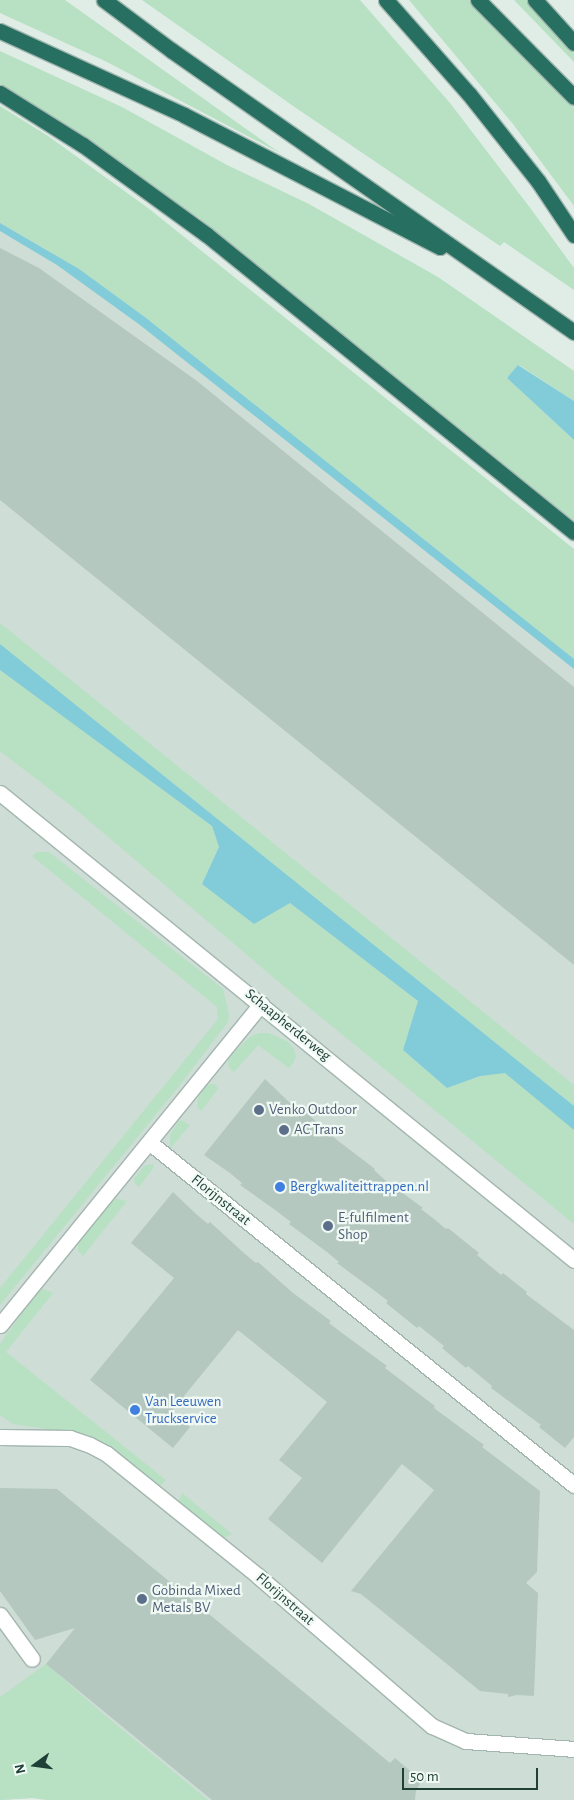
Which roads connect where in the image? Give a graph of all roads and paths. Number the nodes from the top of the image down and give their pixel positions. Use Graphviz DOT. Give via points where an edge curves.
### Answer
graph roads {
  1 [pos="104,0"];
  2 [pos="386,0"];
  3 [pos="478,0"];
  4 [pos="535,0"];
  5 [pos="0,31"];
  6 [pos="574,42"];
  7 [pos="0,93"];
  8 [pos="574,97"];
  9 [pos="574,235"];
  10 [pos="488,271"];
  11 [pos="574,332"];
  12 [pos="574,532"];
  13 [pos="0,793"];
  14 [pos="262,1004"];
  15 [pos="149,1142"];
  16 [pos="574,1260"];
  17 [pos="0,1325"];
  18 [pos="0,1437"];
  19 [pos="574,1485"];
  20 [pos="0,1615"];
  21 [pos="32,1659"];
  22 [pos="574,1749"];
  1 -- 10 [label="highway"];
  2 -- 9 [label="highway" via="469,94 538,181"];
  3 -- 8 [label="highway"];
  4 -- 6 [label="highway"];
  5 -- 10 [label="highway" via="184,115"];
  7 -- 12 [label="highway" via="84,145 207,235"];
  10 -- 11 [label="highway"];
  13 -- 14 [label="street, Schaapherderweg"];
  14 -- 15 [label="street"];
  14 -- 16 [label="street, Schaapherderweg"];
  15 -- 17 [label="street"];
  15 -- 19 [label="street, Florijnstraat"];
  18 -- 22 [label="street, Florijnstraat" via="70,1438 107,1454 258,1576 432,1726 466,1741"];
  20 -- 21 [label="street"];
}
